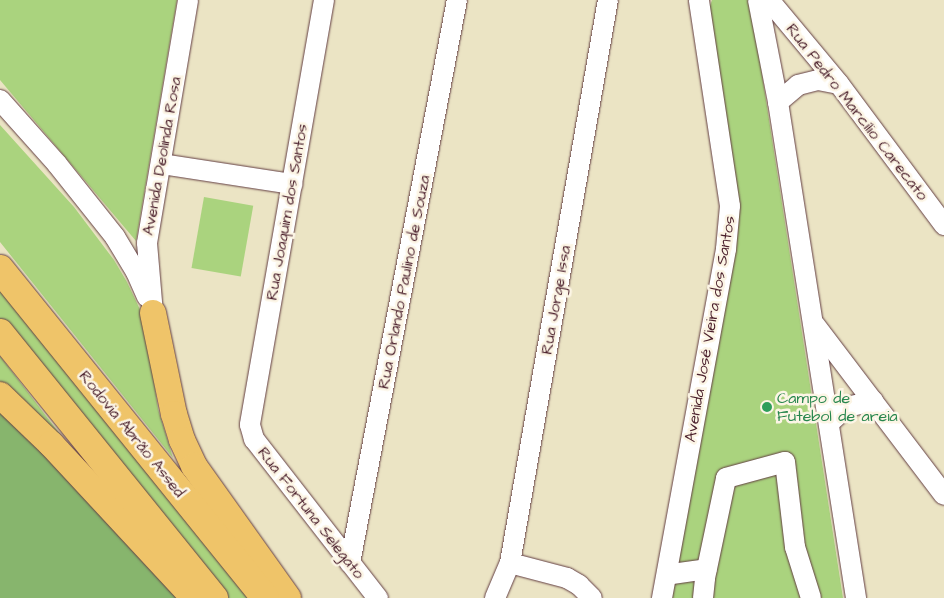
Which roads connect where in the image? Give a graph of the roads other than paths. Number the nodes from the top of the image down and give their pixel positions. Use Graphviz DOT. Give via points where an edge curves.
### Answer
graph roads {
  1 [pos="188,0"];
  2 [pos="324,0"];
  3 [pos="457,0"];
  4 [pos="608,0"];
  5 [pos="699,0"];
  6 [pos="758,0"];
  7 [pos="769,0"];
  8 [pos="839,84"];
  9 [pos="0,100"];
  10 [pos="778,102"];
  11 [pos="161,164"];
  12 [pos="292,184"];
  13 [pos="944,225"];
  14 [pos="0,268"];
  15 [pos="153,313"];
  16 [pos="813,323"];
  17 [pos="0,332"];
  18 [pos="0,396"];
  19 [pos="873,401"];
  20 [pos="828,423"];
  21 [pos="250,425"];
  22 [pos="944,495"];
  23 [pos="350,563"];
  24 [pos="510,563"];
  25 [pos="707,569"];
  26 [pos="672,574"];
  27 [pos="194,598"];
  28 [pos="214,598"];
  29 [pos="265,598"];
  30 [pos="288,598"];
  31 [pos="378,598"];
  32 [pos="494,598"];
  33 [pos="592,598"];
  34 [pos="662,598"];
  35 [pos="703,598"];
  36 [pos="811,598"];
  37 [pos="856,598"];
  1 -- 11 [label="street, Avenida Deolinda Rosa"];
  2 -- 12 [label="street, Rua Joaquim dos Santos"];
  3 -- 23 [label="street, Rua Orlando Paulino de Souza"];
  4 -- 24 [label="street, Rua Jorge Issa"];
  5 -- 34 [label="street, Avenida José Vieira dos Santos" via="730,206 726,250"];
  6 -- 10 [label="street"];
  7 -- 8 [label="street, Rua Pedro Marcílio Carecato"];
  8 -- 10 [label="street" via="818,80 798,85"];
  8 -- 13 [label="street, Rua Pedro Marcílio Carecato"];
  9 -- 15 [label="street" via="116,237 136,272"];
  10 -- 16 [label="street"];
  11 -- 12 [label="street"];
  11 -- 15 [label="street, Avenida Deolinda Rosa" via="148,243"];
  12 -- 21 [label="street, Rua Joaquim dos Santos"];
  14 -- 29 [label="highway, Rodovia Abrão Assed"];
  15 -- 30 [label="main road" via="174,414 194,466"];
  16 -- 19 [label="street"];
  16 -- 20 [label="street"];
  17 -- 28 [label="highway"];
  18 -- 27 [label="main road" via="51,444"];
  19 -- 20 [label="street" via="847,408"];
  19 -- 22 [label="street"];
  20 -- 37 [label="street"];
  21 -- 23 [label="street, Rua Fortuna Selegato" via="254,440"];
  23 -- 31 [label="street, Rua Fortuna Selegato"];
  24 -- 32 [label="street, Rua Jorge Issa"];
  24 -- 33 [label="street" via="567,578 579,584"];
  25 -- 26 [label="street"];
  25 -- 35 [label="street"];
  25 -- 36 [label="street" via="726,478 785,462 795,547"];
}
